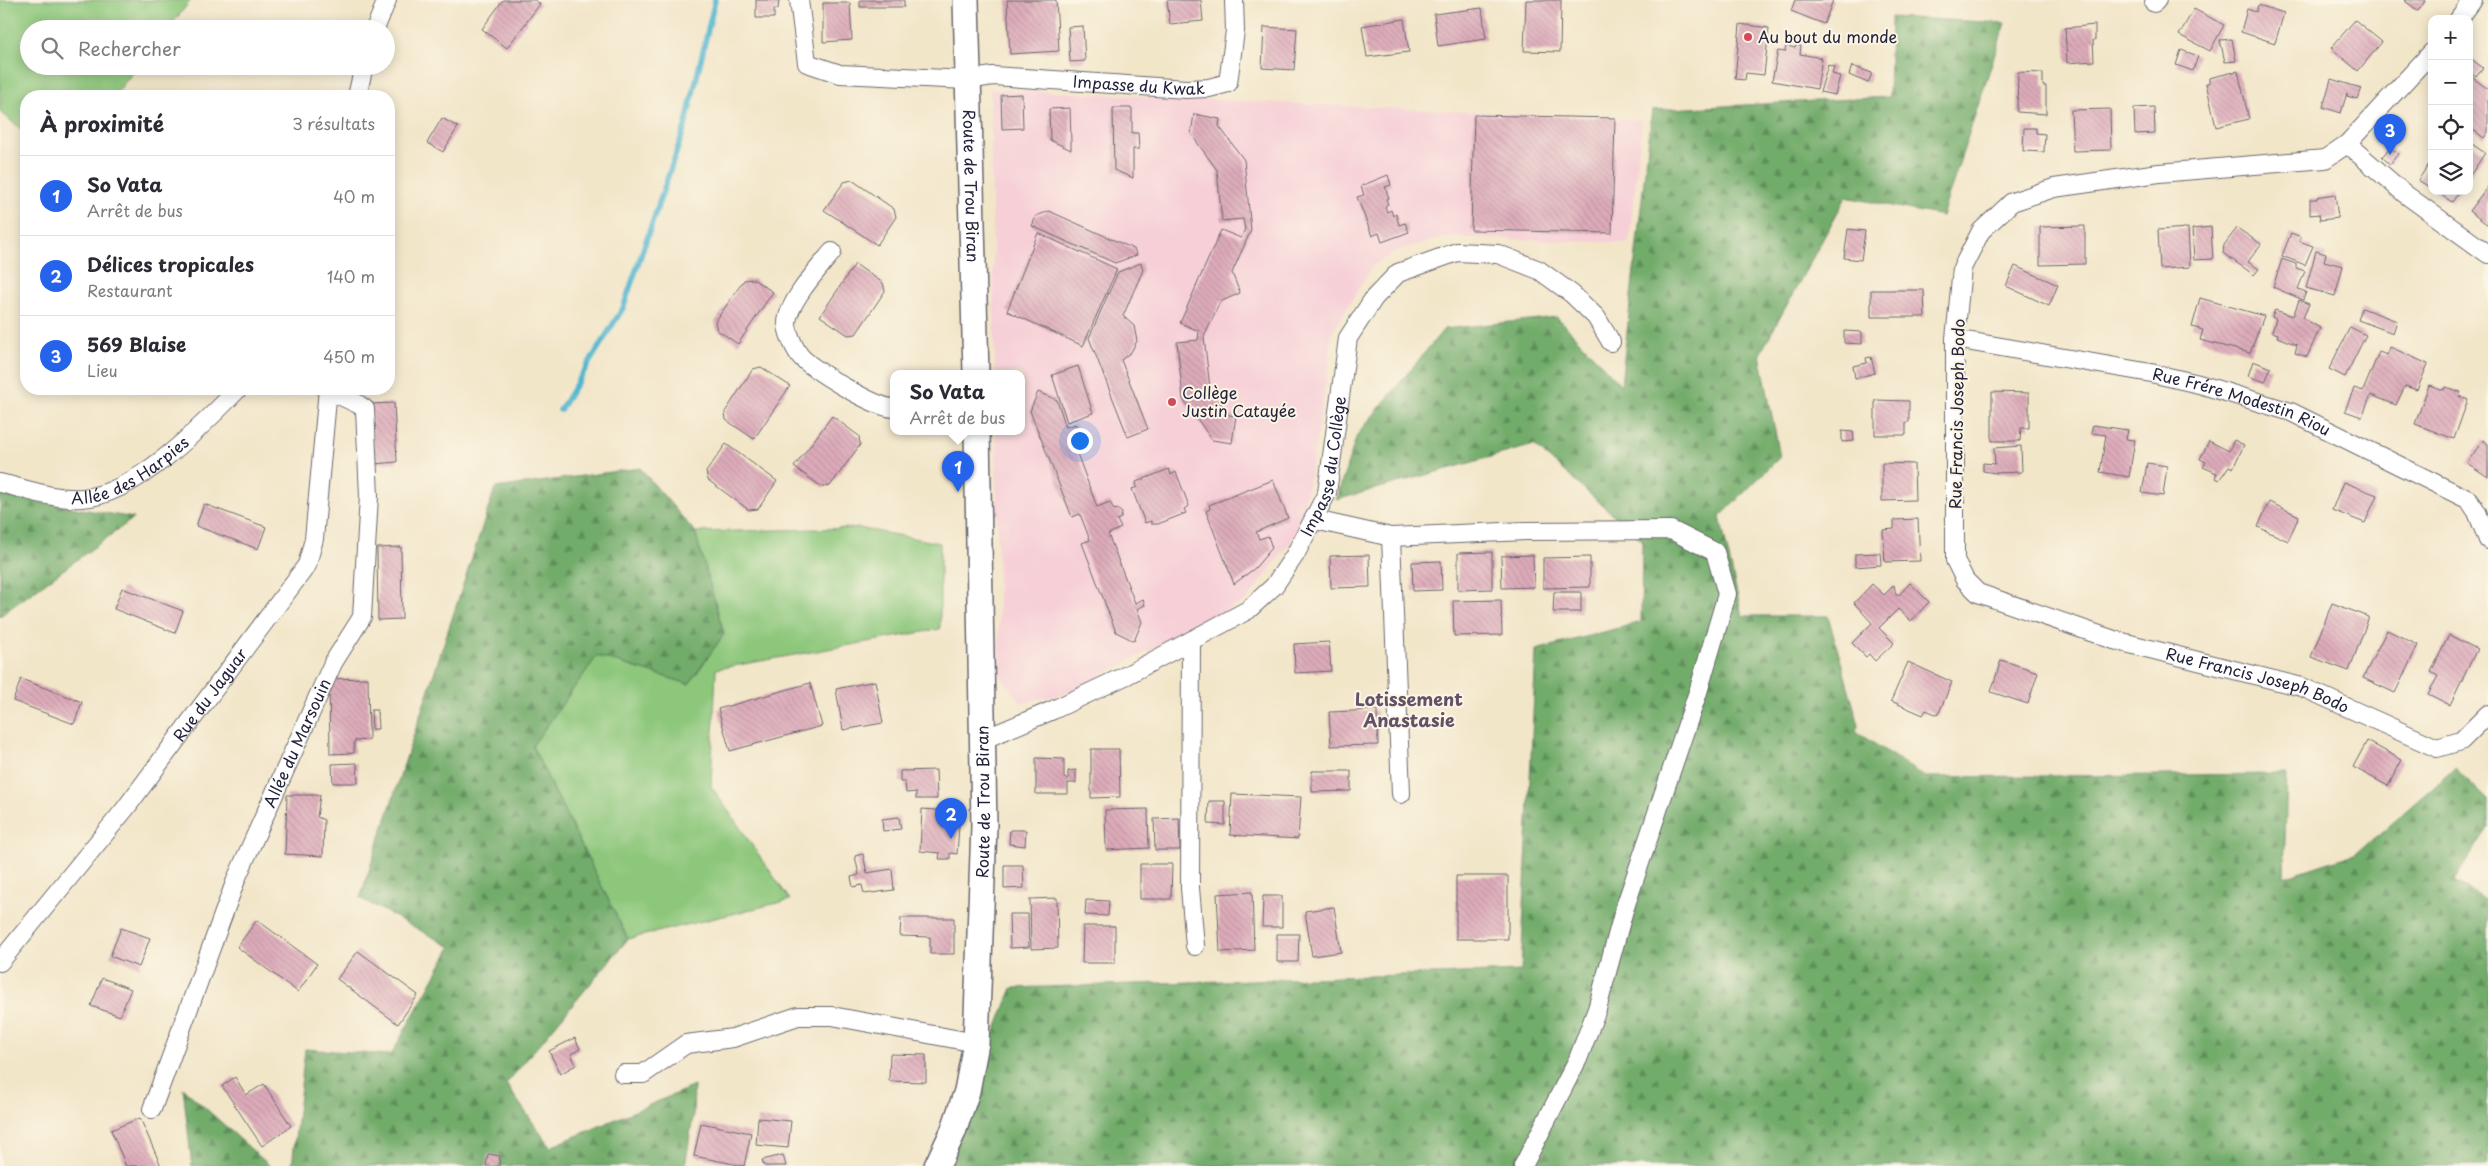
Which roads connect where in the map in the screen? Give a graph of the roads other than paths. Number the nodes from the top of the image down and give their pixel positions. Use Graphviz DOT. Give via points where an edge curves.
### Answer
graph roads {
  1 [pos="387,0"];
  2 [pos="799,0"];
  3 [pos="966,0"];
  4 [pos="1234,0"];
  5 [pos="2473,0"];
  6 [pos="2462,15"];
  7 [pos="379,20"];
  8 [pos="2428,56"];
  9 [pos="362,75"];
  10 [pos="967,80"];
  11 [pos="358,90"];
  12 [pos="2347,144"];
  13 [pos="832,252"];
  14 [pos="2488,254"];
  15 [pos="1955,339"];
  16 [pos="1611,342"];
  17 [pos="976,370"];
  18 [pos="232,395"];
  19 [pos="327,395"];
  20 [pos="340,395"];
  21 [pos="890,408"];
  22 [pos="977,435"];
  23 [pos="0,483"];
  24 [pos="1315,520"];
  25 [pos="1392,537"];
  26 [pos="2488,540"];
  27 [pos="1192,642"];
  28 [pos="2488,714"];
  29 [pos="982,740"];
  30 [pos="1401,794"];
  31 [pos="1195,946"];
  32 [pos="0,962"];
  33 [pos="976,1043"];
  34 [pos="623,1074"];
  35 [pos="152,1109"];
  36 [pos="936,1166"];
  37 [pos="1523,1166"];
  1 -- 7 [label="street"];
  2 -- 10 [label="street" via="808,63 840,74"];
  3 -- 10 [label="main road, Route de Trou Biran"];
  4 -- 10 [label="street, Impasse du Kwak" via="1235,31 1228,83 1209,88 1186,88 993,76"];
  5 -- 6 [label="street"];
  8 -- 12 [label="street, Rue Francis Joseph Bodo"];
  9 -- 11 [label="street"];
  10 -- 17 [label="main road, Route de Trou Biran"];
  12 -- 14 [label="street" via="2405,194"];
  12 -- 15 [label="street, Rue Francis Joseph Bodo" via="2325,159 2159,173 2054,188 2012,202 1981,231 1962,268"];
  13 -- 21 [label="street" via="800,295 787,323 790,336 800,357 857,394"];
  15 -- 26 [label="street, Rue Frére Modestin Riou" via="2152,373 2291,412 2468,500 2478,512"];
  15 -- 28 [label="street, Rue Francis Joseph Bodo" via="1955,560 1965,580 1978,594 2114,640 2302,687 2437,748 2461,741"];
  16 -- 24 [label="street, Impasse du Collège" via="1596,317 1572,294 1538,270 1498,254 1457,252 1398,273 1374,298 1348,338 1327,493"];
  18 -- 23 [label="street, Allée des Harpies" via="174,450 135,479 100,494 64,498"];
  19 -- 32 [label="street, Rue du Jaguar" via="314,539 307,565 125,809"];
  20 -- 35 [label="street, Allée du Marsouin" via="366,409 369,496 362,618 333,663 236,877"];
  22 -- 29 [label="main road, Route de Trou Biran"];
  24 -- 25 [label="street"];
  24 -- 27 [label="street, Impasse du Collège" via="1274,586 1248,610"];
  25 -- 30 [label="street"];
  25 -- 37 [label="street" via="1526,531 1671,530 1715,552 1727,594 1698,692 1624,910 1597,1009 1578,1058"];
  27 -- 29 [label="street, Impasse du Collège" via="1054,710"];
  27 -- 31 [label="street" via="1190,888"];
  29 -- 33 [label="main road, Route de Trou Biran" via="984,826"];
  33 -- 34 [label="street" via="832,1016 798,1016 733,1038 686,1044 643,1074"];
  33 -- 36 [label="main road, Route de Trou Biran" via="967,1091 953,1132"];
}
